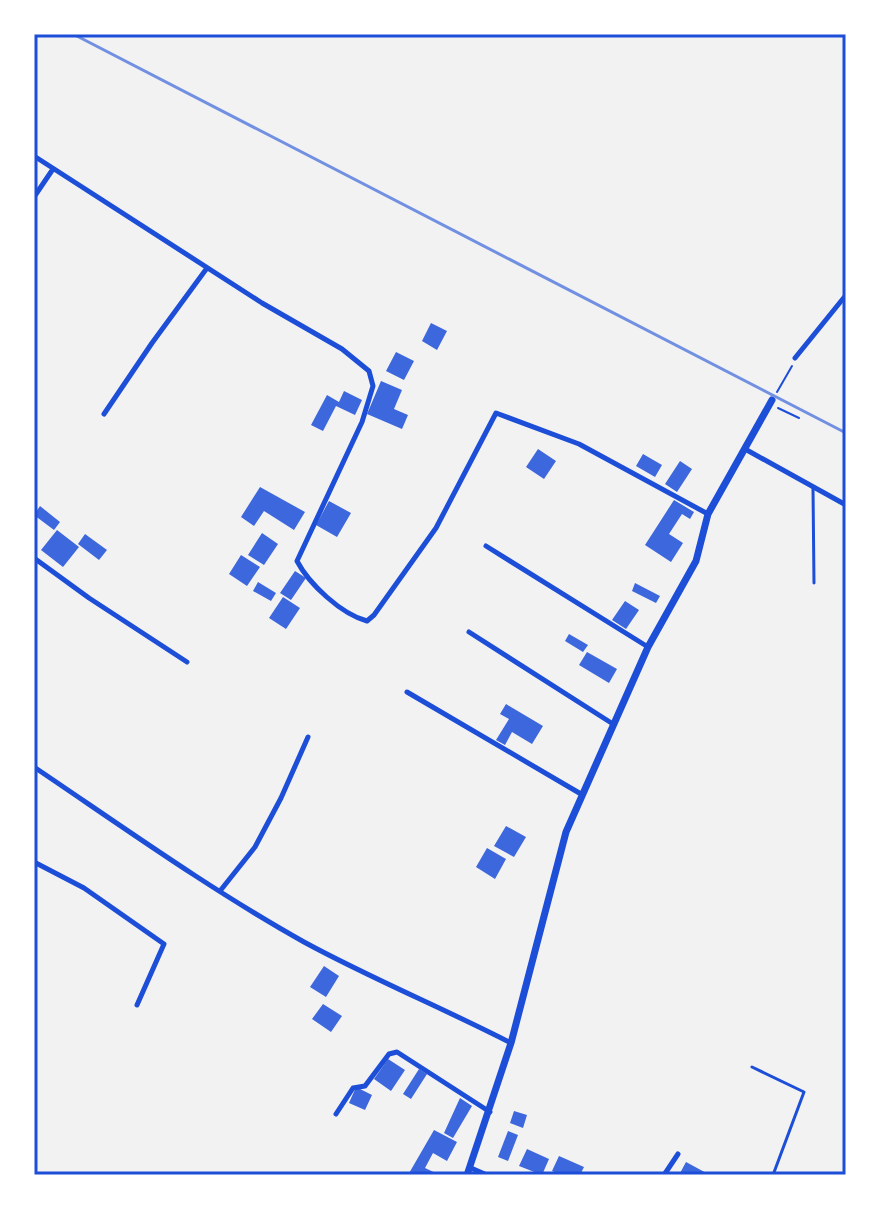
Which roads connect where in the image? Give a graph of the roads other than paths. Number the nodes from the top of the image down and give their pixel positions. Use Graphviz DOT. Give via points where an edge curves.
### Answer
graph roads {
  1 [pos="34,156"];
  2 [pos="53,169"];
  3 [pos="34,197"];
  4 [pos="207,268"];
  5 [pos="846,295"];
  6 [pos="795,358"];
  7 [pos="771,402"];
  8 [pos="104,414"];
  9 [pos="745,449"];
  10 [pos="813,488"];
  11 [pos="846,505"];
  12 [pos="708,514"];
  13 [pos="486,546"];
  14 [pos="34,558"];
  15 [pos="814,583"];
  16 [pos="469,632"];
  17 [pos="648,647"];
  18 [pos="187,662"];
  19 [pos="407,692"];
  20 [pos="613,724"];
  21 [pos="308,737"];
  22 [pos="34,767"];
  23 [pos="581,794"];
  24 [pos="34,862"];
  25 [pos="220,891"];
  26 [pos="137,1005"];
  27 [pos="511,1043"];
  28 [pos="752,1067"];
  29 [pos="490,1112"];
  30 [pos="336,1114"];
  31 [pos="678,1154"];
  32 [pos="469,1171"];
  33 [pos="487,1175"];
  34 [pos="664,1175"];
  35 [pos="773,1175"];
  1 -- 2 [label="street"];
  2 -- 3 [label="street"];
  2 -- 4 [label="street"];
  4 -- 8 [label="street"];
  4 -- 12 [label="street" via="342,349 369,371 373,386 362,422 297,561 322,593 359,619 374,615 436,528 496,413 579,444"];
  5 -- 6 [label="street"];
  7 -- 9 [label="street"];
  9 -- 10 [label="street"];
  9 -- 12 [label="street"];
  10 -- 11 [label="street"];
  10 -- 15 [label="lane"];
  12 -- 17 [label="street" via="696,561"];
  13 -- 17 [label="street"];
  14 -- 18 [label="street"];
  16 -- 20 [label="street"];
  17 -- 20 [label="street"];
  19 -- 23 [label="street"];
  20 -- 23 [label="street"];
  21 -- 25 [label="street" via="255,847"];
  22 -- 25 [label="street"];
  23 -- 27 [label="street" via="551,882"];
  24 -- 26 [label="street" via="84,888 164,944"];
  25 -- 27 [label="street" via="377,980"];
  27 -- 29 [label="street"];
  28 -- 35 [label="lane" via="804,1092"];
  29 -- 30 [label="street" via="397,1052 389,1054 365,1086 353,1088"];
  29 -- 32 [label="street"];
  31 -- 34 [label="street"];
  32 -- 33 [label="street"];
}
